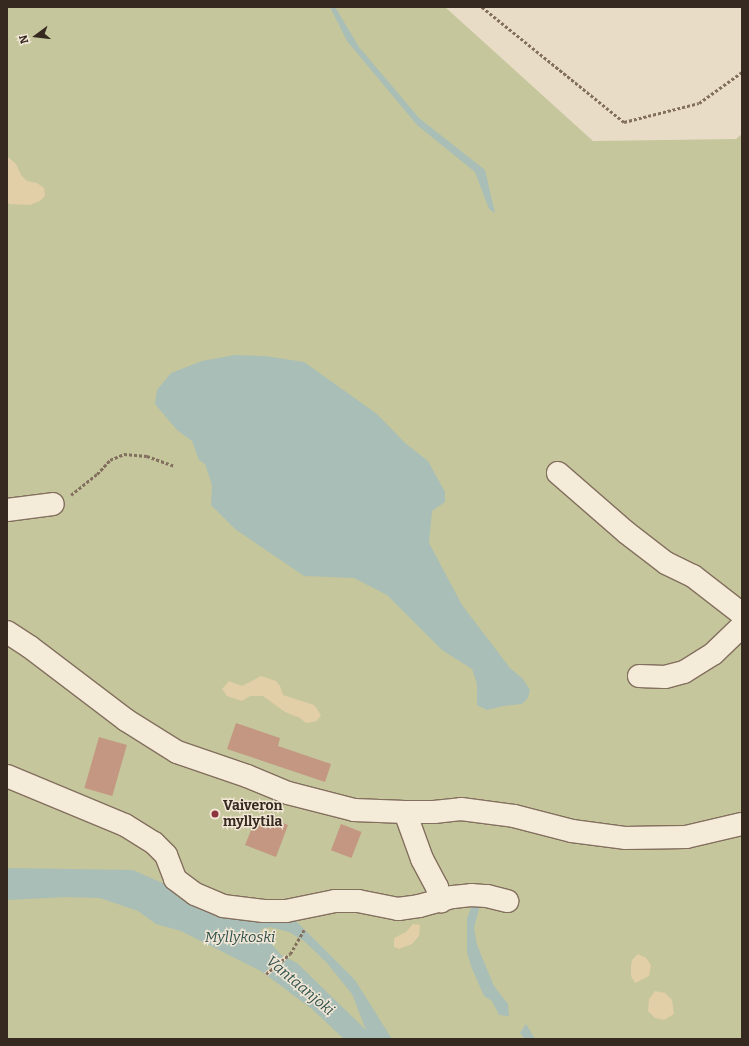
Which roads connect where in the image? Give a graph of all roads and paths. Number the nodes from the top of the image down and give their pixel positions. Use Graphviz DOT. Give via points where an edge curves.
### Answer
graph roads {
  1 [pos="482,7"];
  2 [pos="742,72"];
  3 [pos="174,466"];
  4 [pos="558,473"];
  5 [pos="53,504"];
  6 [pos="7,510"];
  7 [pos="742,614"];
  8 [pos="742,626"];
  9 [pos="7,632"];
  10 [pos="639,676"];
  11 [pos="7,776"];
  12 [pos="405,812"];
  13 [pos="742,824"];
  14 [pos="441,901"];
  15 [pos="507,901"];
  16 [pos="300,938"];
  17 [pos="266,974"];
  1 -- 2 [label="path" via="624,122 699,103"];
  3 -- 5 [label="path" via="147,456 124,454 110,460 76,492"];
  4 -- 7 [label="lane" via="660,559 693,576"];
  5 -- 6 [label="lane"];
  8 -- 10 [label="lane" via="713,654 684,672 665,678"];
  9 -- 12 [label="lane" via="126,720 177,752 288,793 354,810"];
  11 -- 14 [label="lane" via="125,825 154,843 166,855 175,879 195,894 223,906 286,911 336,901 358,901 398,909"];
  12 -- 13 [label="lane" via="461,809 514,816 572,831 625,838 686,837"];
  12 -- 14 [label="lane"];
  14 -- 15 [label="lane" via="471,895"];
  16 -- 17 [label="path" via="290,954"];
}
